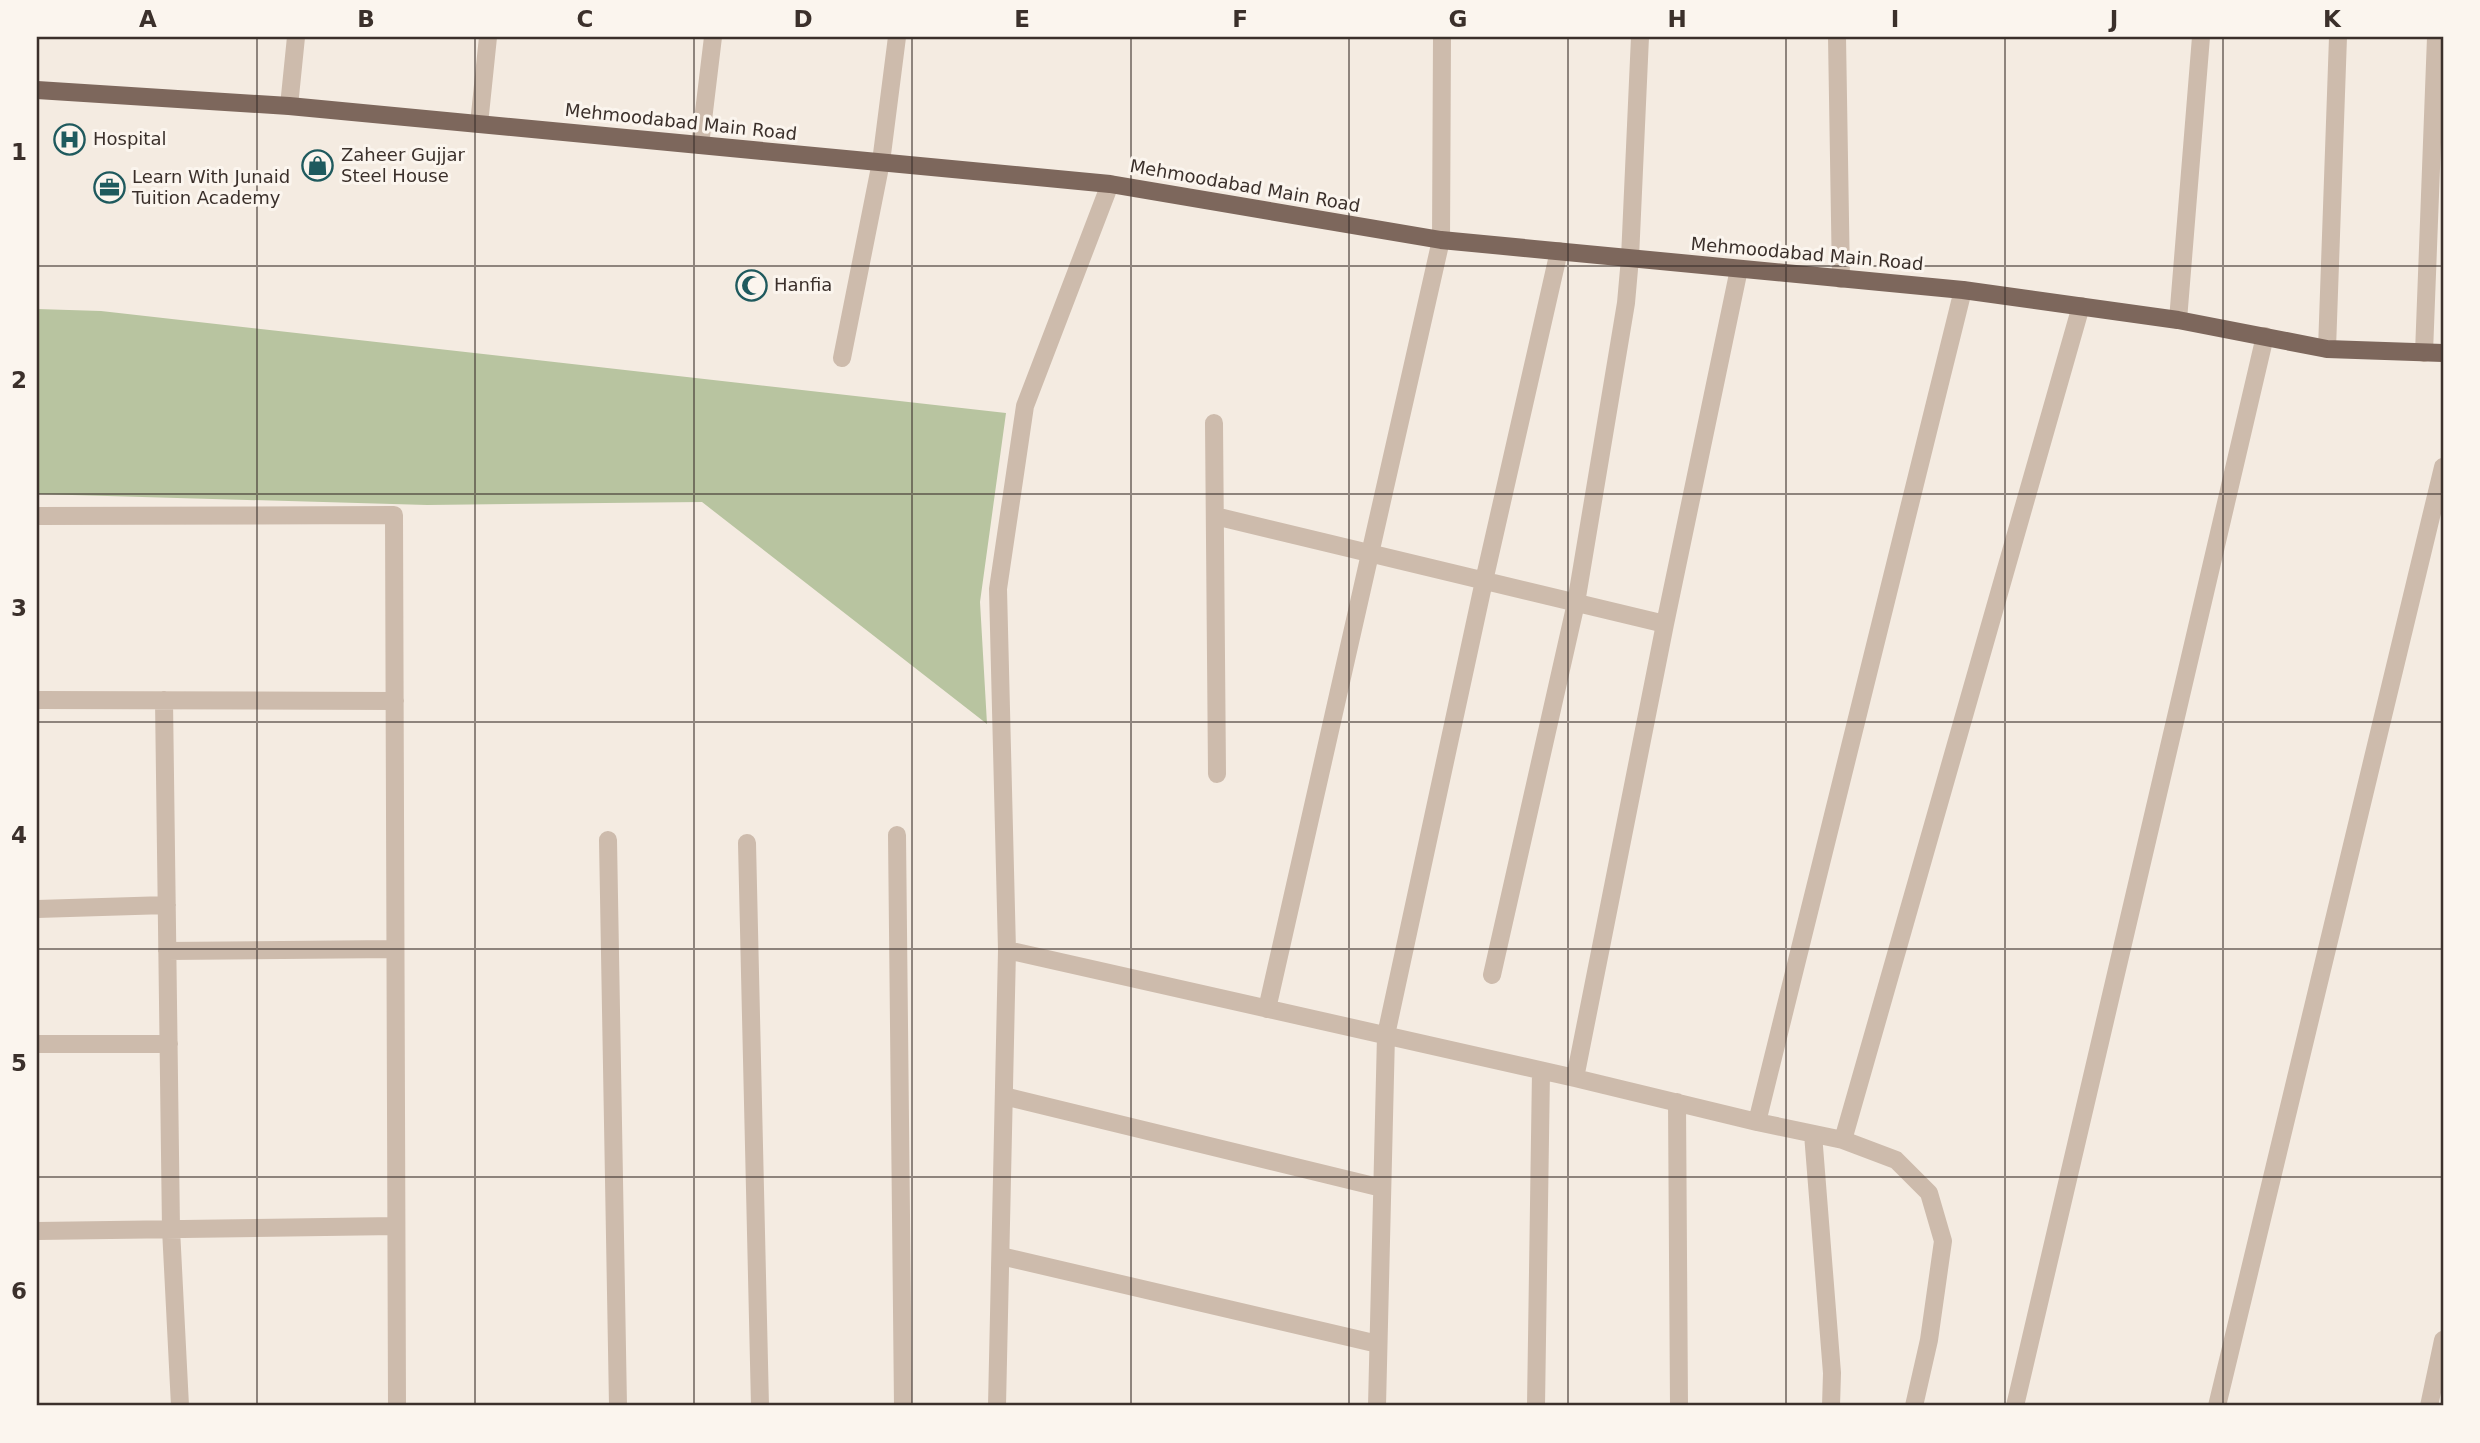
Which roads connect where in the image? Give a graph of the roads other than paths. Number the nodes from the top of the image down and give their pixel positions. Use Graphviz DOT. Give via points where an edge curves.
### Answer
graph roads {
  1 [pos="296,37"];
  2 [pos="488,37"];
  3 [pos="713,37"];
  4 [pos="897,37"];
  5 [pos="1441,37"];
  6 [pos="1640,37"];
  7 [pos="1837,37"];
  8 [pos="2201,37"];
  9 [pos="2338,37"];
  10 [pos="2436,37"];
  11 [pos="37,90"];
  12 [pos="289,106"];
  13 [pos="479,124"];
  14 [pos="701,145"];
  15 [pos="881,162"];
  16 [pos="1110,184"];
  17 [pos="1441,240"];
  18 [pos="1559,251"];
  19 [pos="1630,258"];
  20 [pos="1739,269"];
  21 [pos="1841,279"];
  22 [pos="1964,290"];
  23 [pos="2081,306"];
  24 [pos="2178,320"];
  25 [pos="2265,336"];
  26 [pos="2327,349"];
  27 [pos="2424,353"];
  28 [pos="2443,354"];
  29 [pos="842,358"];
  30 [pos="1214,423"];
  31 [pos="2443,467"];
  32 [pos="37,516"];
  33 [pos="1215,516"];
  34 [pos="1370,554"];
  35 [pos="1484,581"];
  36 [pos="1576,603"];
  37 [pos="1665,624"];
  38 [pos="37,700"];
  39 [pos="164,700"];
  40 [pos="395,701"];
  41 [pos="1217,774"];
  42 [pos="897,835"];
  43 [pos="608,840"];
  44 [pos="747,843"];
  45 [pos="167,905"];
  46 [pos="37,909"];
  47 [pos="395,949"];
  48 [pos="1007,950"];
  49 [pos="167,951"];
  50 [pos="1492,975"];
  51 [pos="1266,1009"];
  52 [pos="1386,1035"];
  53 [pos="37,1044"];
  54 [pos="169,1044"];
  55 [pos="1541,1071"];
  56 [pos="1575,1079"];
  57 [pos="1004,1096"];
  58 [pos="1677,1102"];
  59 [pos="1757,1122"];
  60 [pos="1813,1133"];
  61 [pos="1843,1140"];
  62 [pos="1382,1188"];
  63 [pos="396,1226"];
  64 [pos="171,1229"];
  65 [pos="37,1231"];
  66 [pos="1001,1256"];
  67 [pos="2443,1340"];
  68 [pos="1378,1344"];
  69 [pos="180,1406"];
  70 [pos="397,1406"];
  71 [pos="618,1406"];
  72 [pos="760,1406"];
  73 [pos="902,1406"];
  74 [pos="1001,1406"];
  75 [pos="1377,1406"];
  76 [pos="1536,1406"];
  77 [pos="1679,1406"];
  78 [pos="1831,1406"];
  79 [pos="1914,1406"];
  80 [pos="2015,1406"];
  81 [pos="2217,1406"];
  82 [pos="2429,1406"];
  1 -- 12 [label="street"];
  2 -- 13 [label="street"];
  3 -- 14 [label="street"];
  4 -- 15 [label="street"];
  5 -- 17 [label="street"];
  6 -- 19 [label="street"];
  7 -- 21 [label="street"];
  8 -- 24 [label="street"];
  9 -- 26 [label="street"];
  10 -- 27 [label="street"];
  11 -- 12 [label="main road, Mehmoodabad Main Road"];
  12 -- 13 [label="main road, Mehmoodabad Main Road"];
  13 -- 14 [label="main road, Mehmoodabad Main Road"];
  14 -- 15 [label="main road, Mehmoodabad Main Road"];
  15 -- 16 [label="main road, Mehmoodabad Main Road"];
  15 -- 29 [label="street"];
  16 -- 17 [label="main road, Mehmoodabad Main Road"];
  16 -- 48 [label="street" via="1025,407 998,589"];
  17 -- 18 [label="main road, Mehmoodabad Main Road"];
  17 -- 34 [label="street"];
  18 -- 19 [label="main road, Mehmoodabad Main Road"];
  18 -- 35 [label="street"];
  19 -- 20 [label="main road, Mehmoodabad Main Road"];
  19 -- 36 [label="street"];
  20 -- 21 [label="main road, Mehmoodabad Main Road"];
  20 -- 37 [label="street"];
  21 -- 22 [label="main road, Mehmoodabad Main Road"];
  22 -- 23 [label="main road, Mehmoodabad Main Road"];
  22 -- 59 [label="street"];
  23 -- 24 [label="main road, Mehmoodabad Main Road"];
  23 -- 61 [label="street"];
  24 -- 25 [label="main road, Mehmoodabad Main Road"];
  25 -- 26 [label="main road, Mehmoodabad Main Road"];
  25 -- 80 [label="street"];
  26 -- 27 [label="main road, Mehmoodabad Main Road"];
  27 -- 28 [label="main road, Mehmoodabad Main Road"];
  30 -- 33 [label="street"];
  31 -- 81 [label="street"];
  32 -- 40 [label="street" via="394,515"];
  33 -- 34 [label="street"];
  33 -- 41 [label="street"];
  34 -- 35 [label="street"];
  34 -- 51 [label="street"];
  35 -- 36 [label="street"];
  35 -- 52 [label="street"];
  36 -- 37 [label="street"];
  36 -- 50 [label="street"];
  37 -- 56 [label="street"];
  38 -- 39 [label="street"];
  39 -- 40 [label="street"];
  39 -- 45 [label="street"];
  40 -- 47 [label="street"];
  42 -- 73 [label="street"];
  43 -- 71 [label="street"];
  44 -- 72 [label="street"];
  45 -- 46 [label="street"];
  45 -- 49 [label="street"];
  47 -- 49 [label="street"];
  47 -- 63 [label="street"];
  48 -- 51 [label="street"];
  48 -- 57 [label="street"];
  49 -- 54 [label="street"];
  51 -- 52 [label="street"];
  52 -- 55 [label="street"];
  52 -- 62 [label="street"];
  53 -- 54 [label="street"];
  54 -- 64 [label="street"];
  55 -- 56 [label="street"];
  55 -- 76 [label="street"];
  56 -- 58 [label="street"];
  57 -- 62 [label="street"];
  57 -- 66 [label="street"];
  58 -- 59 [label="street"];
  58 -- 77 [label="street"];
  59 -- 60 [label="street"];
  60 -- 61 [label="street"];
  60 -- 78 [label="street"];
  61 -- 79 [label="street" via="1896,1160 1930,1193 1943,1241"];
  62 -- 68 [label="street"];
  63 -- 64 [label="street"];
  63 -- 70 [label="street"];
  64 -- 65 [label="street"];
  64 -- 69 [label="street"];
  66 -- 68 [label="street"];
  66 -- 74 [label="street"];
  67 -- 82 [label="street"];
  68 -- 75 [label="street"];
}
